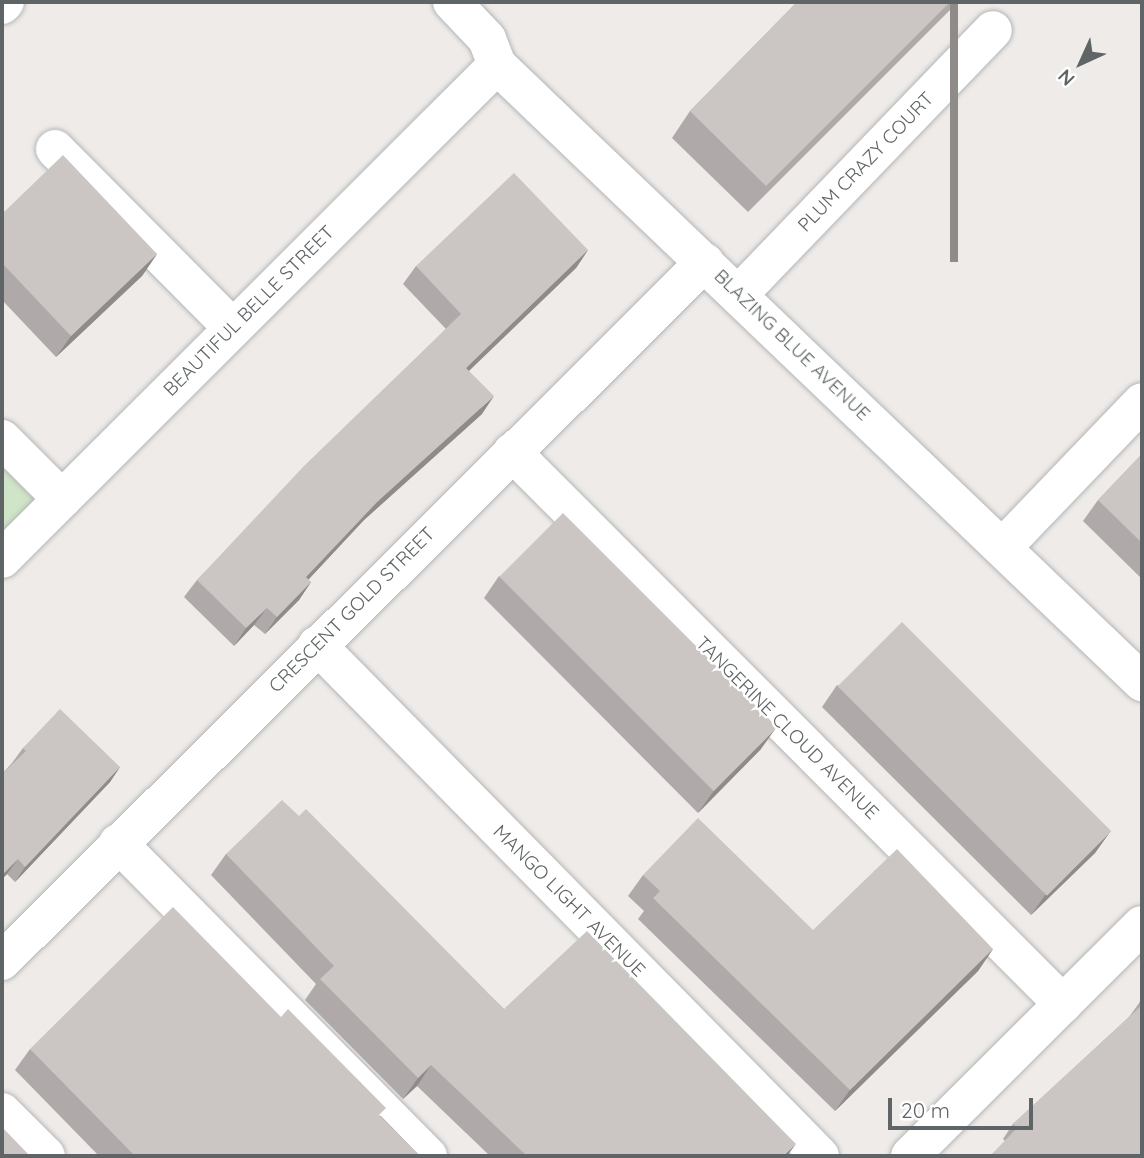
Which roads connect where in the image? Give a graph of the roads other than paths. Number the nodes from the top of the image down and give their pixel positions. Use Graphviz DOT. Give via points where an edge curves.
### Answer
graph roads {
  1 [pos="452,2"];
  2 [pos="993,30"];
  3 [pos="498,65"];
  4 [pos="55,149"];
  5 [pos="705,262"];
  6 [pos="739,294"];
  7 [pos="232,327"];
  8 [pos="1142,402"];
  9 [pos="2,439"];
  10 [pos="512,452"];
  11 [pos="62,499"];
  12 [pos="1004,547"];
  13 [pos="2,559"];
  14 [pos="317,645"];
  15 [pos="1142,682"];
  16 [pos="118,843"];
  17 [pos="1142,925"];
  18 [pos="2,961"];
  19 [pos="1063,1004"];
  20 [pos="2,1112"];
  21 [pos="46,1156"];
  22 [pos="428,1156"];
  23 [pos="820,1156"];
  24 [pos="910,1156"];
  1 -- 3 [label="street, BLAZING BLUE AVENUE" via="487,39"];
  2 -- 6 [label="street, PLUM CRAZY COURT"];
  3 -- 5 [label="street, BLAZING BLUE AVENUE"];
  3 -- 7 [label="street, BEAUTIFUL BELLE STREET"];
  4 -- 7 [label="street"];
  5 -- 6 [label="street, BLAZING BLUE AVENUE"];
  5 -- 10 [label="street, CRESCENT GOLD STREET"];
  6 -- 12 [label="street, BLAZING BLUE AVENUE"];
  7 -- 11 [label="street, BEAUTIFUL BELLE STREET"];
  8 -- 12 [label="street"];
  9 -- 11 [label="street"];
  10 -- 14 [label="street, CRESCENT GOLD STREET"];
  10 -- 19 [label="street, TANGERINE CLOUD AVENUE"];
  11 -- 13 [label="street, BEAUTIFUL BELLE STREET"];
  12 -- 15 [label="street, BLAZING BLUE AVENUE"];
  14 -- 16 [label="street, CRESCENT GOLD STREET"];
  14 -- 23 [label="street, MANGO LIGHT AVENUE"];
  16 -- 18 [label="street, CRESCENT GOLD STREET"];
  16 -- 22 [label="street"];
  17 -- 19 [label="street"];
  19 -- 24 [label="street"];
  20 -- 21 [label="street"];
}
